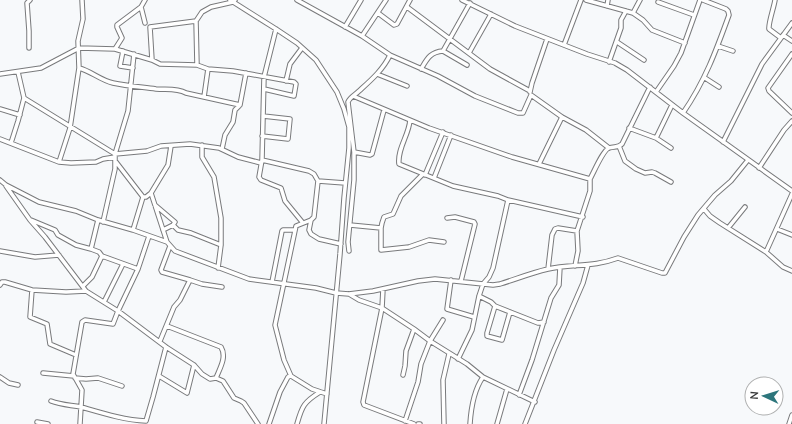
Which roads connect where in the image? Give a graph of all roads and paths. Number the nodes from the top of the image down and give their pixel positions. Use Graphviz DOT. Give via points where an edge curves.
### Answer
graph roads {
  1 [pos="30,0"];
  2 [pos="82,0"];
  3 [pos="145,0"];
  4 [pos="297,0"];
  5 [pos="361,0"];
  6 [pos="386,0"];
  7 [pos="410,0"];
  8 [pos="462,0"];
  9 [pos="581,0"];
  10 [pos="586,0"];
  11 [pos="608,0"];
  12 [pos="640,0"];
  13 [pos="702,0"];
  14 [pos="775,0"];
  15 [pos="233,1"];
  16 [pos="658,2"];
  17 [pos="470,3"];
  18 [pos="607,6"];
  19 [pos="407,7"];
  20 [pos="141,8"];
  21 [pos="626,11"];
  22 [pos="633,13"];
  23 [pos="378,14"];
  24 [pos="491,14"];
  25 [pos="694,15"];
  26 [pos="145,22"];
  27 [pos="196,22"];
  28 [pos="792,23"];
  29 [pos="345,27"];
  30 [pos="276,29"];
  31 [pos="362,36"];
  32 [pos="782,36"];
  33 [pos="451,39"];
  34 [pos="547,39"];
  35 [pos="792,41"];
  36 [pos="617,42"];
  37 [pos="685,43"];
  38 [pos="564,45"];
  39 [pos="718,46"];
  40 [pos="28,48"];
  41 [pos="79,48"];
  42 [pos="302,48"];
  43 [pos="115,49"];
  44 [pos="123,51"];
  45 [pos="443,51"];
  46 [pos="733,51"];
  47 [pos="469,52"];
  48 [pos="134,54"];
  49 [pos="792,54"];
  50 [pos="390,55"];
  51 [pos="152,60"];
  52 [pos="644,60"];
  53 [pos="609,62"];
  54 [pos="197,65"];
  55 [pos="467,65"];
  56 [pos="78,68"];
  57 [pos="133,68"];
  58 [pos="208,69"];
  59 [pos="421,69"];
  60 [pos="18,72"];
  61 [pos="246,73"];
  62 [pos="0,74"];
  63 [pos="377,74"];
  64 [pos="264,77"];
  65 [pos="705,78"];
  66 [pos="286,81"];
  67 [pos="130,86"];
  68 [pos="407,86"];
  69 [pos="650,87"];
  70 [pos="719,87"];
  71 [pos="264,89"];
  72 [pos="656,92"];
  73 [pos="531,93"];
  74 [pos="204,96"];
  75 [pos="353,96"];
  76 [pos="24,98"];
  77 [pos="240,105"];
  78 [pos="672,105"];
  79 [pos="0,109"];
  80 [pos="384,110"];
  81 [pos="683,113"];
  82 [pos="792,113"];
  83 [pos="20,115"];
  84 [pos="263,116"];
  85 [pos="562,117"];
  86 [pos="410,120"];
  87 [pos="791,123"];
  88 [pos="70,126"];
  89 [pos="629,128"];
  90 [pos="443,132"];
  91 [pos="451,135"];
  92 [pos="262,136"];
  93 [pos="656,138"];
  94 [pos="1,141"];
  95 [pos="11,142"];
  96 [pos="723,142"];
  97 [pos="171,146"];
  98 [pos="202,146"];
  99 [pos="619,146"];
  100 [pos="609,148"];
  101 [pos="671,148"];
  102 [pos="222,149"];
  103 [pos="354,152"];
  104 [pos="115,155"];
  105 [pos="748,160"];
  106 [pos="261,161"];
  107 [pos="59,162"];
  108 [pos="116,162"];
  109 [pos="539,164"];
  110 [pos="759,168"];
  111 [pos="424,174"];
  112 [pos="434,178"];
  113 [pos="590,179"];
  114 [pos="0,180"];
  115 [pos="318,181"];
  116 [pos="671,182"];
  117 [pos="345,183"];
  118 [pos="6,185"];
  119 [pos="792,191"];
  120 [pos="150,193"];
  121 [pos="792,194"];
  122 [pos="143,197"];
  123 [pos="508,200"];
  124 [pos="154,204"];
  125 [pos="745,207"];
  126 [pos="704,209"];
  127 [pos="583,217"];
  128 [pos="448,218"];
  129 [pos="30,220"];
  130 [pos="98,220"];
  131 [pos="311,220"];
  132 [pos="103,222"];
  133 [pos="303,223"];
  134 [pos="173,225"];
  135 [pos="350,225"];
  136 [pos="381,228"];
  137 [pos="728,228"];
  138 [pos="777,229"];
  139 [pos="133,230"];
  140 [pos="163,230"];
  141 [pos="295,230"];
  142 [pos="577,231"];
  143 [pos="792,235"];
  144 [pos="149,236"];
  145 [pos="167,242"];
  146 [pos="444,242"];
  147 [pos="341,244"];
  148 [pos="221,245"];
  149 [pos="170,246"];
  150 [pos="91,248"];
  151 [pos="0,251"];
  152 [pos="349,251"];
  153 [pos="766,252"];
  154 [pos="59,255"];
  155 [pos="102,256"];
  156 [pos="123,264"];
  157 [pos="575,266"];
  158 [pos="588,266"];
  159 [pos="218,268"];
  160 [pos="560,268"];
  161 [pos="138,269"];
  162 [pos="548,269"];
  163 [pos="792,271"];
  164 [pos="190,280"];
  165 [pos="451,280"];
  166 [pos="461,281"];
  167 [pos="272,282"];
  168 [pos="283,284"];
  169 [pos="483,284"];
  170 [pos="0,285"];
  171 [pos="83,286"];
  172 [pos="222,287"];
  173 [pos="383,289"];
  174 [pos="32,290"];
  175 [pos="86,291"];
  176 [pos="336,293"];
  177 [pos="349,294"];
  178 [pos="479,296"];
  179 [pos="104,302"];
  180 [pos="495,306"];
  181 [pos="382,308"];
  182 [pos="118,311"];
  183 [pos="510,312"];
  184 [pos="474,317"];
  185 [pos="443,320"];
  186 [pos="544,322"];
  187 [pos="167,326"];
  188 [pos="414,329"];
  189 [pos="160,341"];
  190 [pos="430,341"];
  191 [pos="166,347"];
  192 [pos="449,354"];
  193 [pos="76,355"];
  194 [pos="458,359"];
  195 [pos="194,365"];
  196 [pos="43,373"];
  197 [pos="403,375"];
  198 [pos="159,376"];
  199 [pos="291,376"];
  200 [pos="0,377"];
  201 [pos="75,377"];
  202 [pos="483,377"];
  203 [pos="216,378"];
  204 [pos="18,385"];
  205 [pos="122,386"];
  206 [pos="507,389"];
  207 [pos="320,392"];
  208 [pos="327,394"];
  209 [pos="519,395"];
  210 [pos="51,401"];
  211 [pos="535,402"];
  212 [pos="80,407"];
  213 [pos="792,415"];
  214 [pos="130,419"];
  215 [pos="37,422"];
  216 [pos="405,422"];
  217 [pos="48,424"];
  218 [pos="80,424"];
  219 [pos="129,424"];
  220 [pos="258,424"];
  221 [pos="269,424"];
  222 [pos="297,424"];
  223 [pos="324,424"];
  224 [pos="414,424"];
  225 [pos="444,424"];
  226 [pos="470,424"];
  227 [pos="497,424"];
  228 [pos="525,424"];
  229 [pos="789,424"];
  1 -- 40 [label="street"];
  2 -- 41 [label="street" via="83,19"];
  3 -- 20 [label="street"];
  4 -- 29 [label="street"];
  5 -- 29 [label="street"];
  6 -- 23 [label="street"];
  7 -- 19 [label="street"];
  8 -- 17 [label="street"];
  9 -- 38 [label="street"];
  10 -- 18 [label="street"];
  11 -- 18 [label="street"];
  12 -- 22 [label="street"];
  13 -- 25 [label="street"];
  13 -- 39 [label="street" via="728,11 729,15"];
  14 -- 32 [label="street" via="768,26"];
  15 -- 27 [label="street" via="202,12"];
  15 -- 30 [label="street"];
  16 -- 25 [label="street"];
  17 -- 24 [label="street"];
  17 -- 33 [label="street"];
  18 -- 21 [label="street"];
  19 -- 23 [label="street" via="397,24"];
  19 -- 33 [label="street"];
  20 -- 26 [label="street"];
  20 -- 43 [label="street" via="117,25 122,38"];
  21 -- 22 [label="street"];
  21 -- 36 [label="street" via="621,20"];
  22 -- 37 [label="street" via="652,30"];
  23 -- 31 [label="street"];
  24 -- 34 [label="street"];
  24 -- 47 [label="street"];
  25 -- 37 [label="street"];
  27 -- 51 [label="street" via="150,27"];
  27 -- 54 [label="street"];
  28 -- 32 [label="street"];
  29 -- 31 [label="street"];
  30 -- 42 [label="street"];
  30 -- 64 [label="street"];
  31 -- 50 [label="street"];
  32 -- 35 [label="street"];
  32 -- 96 [label="street" via="762,64"];
  33 -- 45 [label="street"];
  33 -- 47 [label="street"];
  34 -- 38 [label="street"];
  34 -- 73 [label="street"];
  36 -- 52 [label="street"];
  36 -- 53 [label="street"];
  37 -- 72 [label="street" via="674,66"];
  38 -- 53 [label="street"];
  39 -- 46 [label="street"];
  39 -- 65 [label="street"];
  41 -- 43 [label="street"];
  41 -- 56 [label="street"];
  41 -- 60 [label="street" via="46,66"];
  42 -- 66 [label="street" via="290,64"];
  42 -- 117 [label="street" via="318,62 337,92 344,109 350,140"];
  43 -- 44 [label="street"];
  44 -- 48 [label="street"];
  44 -- 57 [label="street" via="120,66"];
  45 -- 55 [label="street"];
  45 -- 59 [label="street" via="436,51"];
  47 -- 73 [label="street" via="490,69"];
  48 -- 51 [label="street"];
  48 -- 57 [label="street"];
  49 -- 82 [label="street" via="768,88"];
  50 -- 59 [label="street"];
  50 -- 63 [label="street"];
  51 -- 54 [label="street" via="163,64"];
  53 -- 69 [label="street" via="627,70"];
  54 -- 58 [label="street"];
  56 -- 67 [label="street" via="106,81"];
  56 -- 88 [label="street"];
  57 -- 67 [label="street"];
  58 -- 61 [label="street"];
  58 -- 74 [label="street"];
  59 -- 73 [label="street" via="475,96 518,113 523,112"];
  60 -- 62 [label="street"];
  60 -- 76 [label="street"];
  61 -- 64 [label="street"];
  61 -- 77 [label="street"];
  63 -- 68 [label="street"];
  63 -- 75 [label="street"];
  64 -- 66 [label="street"];
  64 -- 71 [label="street"];
  65 -- 70 [label="street"];
  65 -- 81 [label="street"];
  66 -- 71 [label="street" via="296,84 294,96"];
  67 -- 74 [label="street" via="178,90"];
  67 -- 104 [label="street" via="128,111"];
  69 -- 72 [label="street"];
  69 -- 89 [label="street"];
  71 -- 84 [label="street"];
  72 -- 78 [label="street"];
  73 -- 85 [label="street"];
  74 -- 77 [label="street"];
  75 -- 80 [label="street"];
  75 -- 103 [label="street" via="348,102"];
  76 -- 83 [label="street"];
  76 -- 88 [label="street"];
  77 -- 102 [label="street" via="235,110"];
  78 -- 81 [label="street"];
  78 -- 93 [label="street"];
  79 -- 83 [label="street"];
  80 -- 86 [label="street"];
  80 -- 103 [label="street" via="372,154"];
  81 -- 96 [label="street"];
  83 -- 95 [label="street"];
  84 -- 92 [label="street"];
  84 -- 92 [label="street" via="290,119 288,139"];
  85 -- 100 [label="street" via="586,130"];
  85 -- 109 [label="street"];
  86 -- 90 [label="street"];
  86 -- 111 [label="street" via="398,162"];
  87 -- 110 [label="street"];
  88 -- 104 [label="street"];
  88 -- 107 [label="street"];
  89 -- 93 [label="street"];
  89 -- 99 [label="street"];
  90 -- 91 [label="street"];
  90 -- 111 [label="street"];
  91 -- 109 [label="street"];
  91 -- 112 [label="street"];
  92 -- 106 [label="street"];
  93 -- 101 [label="street"];
  94 -- 95 [label="street"];
  95 -- 107 [label="street"];
  96 -- 105 [label="street"];
  97 -- 98 [label="street"];
  97 -- 104 [label="street"];
  97 -- 120 [label="street" via="168,165"];
  98 -- 102 [label="street"];
  98 -- 148 [label="street" via="202,157 214,176 221,218"];
  99 -- 100 [label="street"];
  99 -- 116 [label="street" via="625,160 636,169 645,173 655,173"];
  100 -- 113 [label="street"];
  102 -- 106 [label="street" via="238,157"];
  103 -- 135 [label="street"];
  104 -- 107 [label="street" via="96,162"];
  104 -- 108 [label="street"];
  105 -- 110 [label="street"];
  105 -- 126 [label="street"];
  106 -- 115 [label="street" via="308,171 314,174"];
  106 -- 133 [label="street" via="260,179 281,188 285,201"];
  108 -- 122 [label="street"];
  108 -- 132 [label="street"];
  109 -- 113 [label="street"];
  110 -- 119 [label="street"];
  111 -- 112 [label="street"];
  111 -- 136 [label="street" via="401,196 392,214 384,217"];
  112 -- 123 [label="street" via="460,188"];
  113 -- 127 [label="street" via="590,191"];
  114 -- 118 [label="street"];
  115 -- 117 [label="street"];
  115 -- 131 [label="street" via="314,217"];
  117 -- 147 [label="street"];
  118 -- 129 [label="street"];
  118 -- 130 [label="street" via="40,203 76,211"];
  120 -- 122 [label="street"];
  120 -- 124 [label="street"];
  121 -- 138 [label="street"];
  122 -- 139 [label="street"];
  123 -- 127 [label="street"];
  123 -- 169 [label="street" via="493,268"];
  124 -- 134 [label="street" via="174,220"];
  124 -- 140 [label="street"];
  125 -- 137 [label="street"];
  126 -- 137 [label="street"];
  126 -- 158 [label="street" via="684,237 665,273 618,258"];
  127 -- 142 [label="street"];
  128 -- 166 [label="street" via="455,217 475,224"];
  129 -- 150 [label="street" via="56,230 58,235 76,246"];
  129 -- 154 [label="street"];
  130 -- 132 [label="street"];
  130 -- 150 [label="street"];
  131 -- 133 [label="street"];
  131 -- 147 [label="street" via="311,234 319,239"];
  132 -- 139 [label="street"];
  133 -- 141 [label="street" via="296,225"];
  134 -- 140 [label="street"];
  134 -- 148 [label="street" via="178,230 191,232"];
  135 -- 136 [label="street"];
  135 -- 152 [label="street"];
  136 -- 146 [label="street" via="381,250 429,240"];
  137 -- 153 [label="street"];
  138 -- 143 [label="street"];
  138 -- 153 [label="street"];
  139 -- 144 [label="street"];
  140 -- 145 [label="street"];
  141 -- 167 [label="street" via="282,231"];
  141 -- 168 [label="street"];
  142 -- 157 [label="street" via="578,251"];
  142 -- 162 [label="street" via="555,229"];
  144 -- 145 [label="street"];
  144 -- 161 [label="street"];
  145 -- 149 [label="street"];
  147 -- 176 [label="street"];
  148 -- 159 [label="street"];
  149 -- 159 [label="street" via="175,251"];
  149 -- 164 [label="street" via="161,272"];
  150 -- 155 [label="street"];
  151 -- 154 [label="street" via="36,257"];
  153 -- 163 [label="street" via="783,267"];
  154 -- 171 [label="street"];
  155 -- 156 [label="street"];
  155 -- 171 [label="street" via="92,277"];
  156 -- 161 [label="street"];
  156 -- 179 [label="street"];
  157 -- 158 [label="street"];
  157 -- 160 [label="street"];
  158 -- 211 [label="street"];
  159 -- 167 [label="street" via="244,277"];
  160 -- 162 [label="street"];
  160 -- 186 [label="street" via="559,285 551,298"];
  161 -- 182 [label="street"];
  162 -- 169 [label="street" via="500,284"];
  164 -- 172 [label="street"];
  164 -- 187 [label="street" via="174,307"];
  165 -- 166 [label="street"];
  165 -- 173 [label="street" via="418,281"];
  165 -- 184 [label="street" via="447,309"];
  166 -- 169 [label="street"];
  167 -- 168 [label="street"];
  168 -- 176 [label="street"];
  168 -- 199 [label="street" via="275,325"];
  169 -- 178 [label="street"];
  170 -- 174 [label="street" via="5,282"];
  171 -- 175 [label="street"];
  173 -- 177 [label="street"];
  173 -- 181 [label="street"];
  174 -- 175 [label="street"];
  174 -- 193 [label="street" via="30,317 47,324 50,344"];
  175 -- 179 [label="street"];
  176 -- 177 [label="street"];
  176 -- 208 [label="street"];
  177 -- 181 [label="street"];
  178 -- 180 [label="street"];
  178 -- 184 [label="street"];
  179 -- 182 [label="street"];
  180 -- 183 [label="street"];
  180 -- 183 [label="street" via="487,336 502,340"];
  181 -- 188 [label="street"];
  181 -- 216 [label="street" via="363,402 364,405"];
  182 -- 189 [label="street"];
  182 -- 193 [label="street" via="111,325 83,321"];
  183 -- 186 [label="street" via="538,323"];
  184 -- 194 [label="street" via="472,330"];
  185 -- 190 [label="street"];
  186 -- 209 [label="street"];
  187 -- 189 [label="street"];
  187 -- 203 [label="street" via="221,347 224,359"];
  188 -- 190 [label="street"];
  188 -- 197 [label="street" via="406,351"];
  189 -- 191 [label="street"];
  190 -- 192 [label="street"];
  190 -- 216 [label="street"];
  191 -- 195 [label="street"];
  191 -- 198 [label="street"];
  192 -- 194 [label="street"];
  192 -- 225 [label="street" via="443,380"];
  193 -- 201 [label="street"];
  194 -- 202 [label="street"];
  195 -- 198 [label="street" via="187,393"];
  195 -- 203 [label="street" via="210,379"];
  196 -- 201 [label="street"];
  198 -- 214 [label="street" via="146,421"];
  199 -- 207 [label="street"];
  199 -- 221 [label="street" via="280,392"];
  200 -- 204 [label="street"];
  201 -- 205 [label="street" via="98,378"];
  201 -- 212 [label="street" via="82,390"];
  202 -- 206 [label="street"];
  202 -- 226 [label="street" via="478,384"];
  203 -- 220 [label="street" via="225,383 235,399 244,404"];
  206 -- 209 [label="street"];
  206 -- 227 [label="street"];
  207 -- 208 [label="street"];
  207 -- 222 [label="street" via="303,405"];
  208 -- 223 [label="street"];
  209 -- 211 [label="street"];
  210 -- 212 [label="street" via="60,405"];
  211 -- 228 [label="street"];
  212 -- 214 [label="street"];
  212 -- 218 [label="street"];
  213 -- 229 [label="street"];
  214 -- 219 [label="street"];
  215 -- 217 [label="street"];
  216 -- 224 [label="street"];
}
